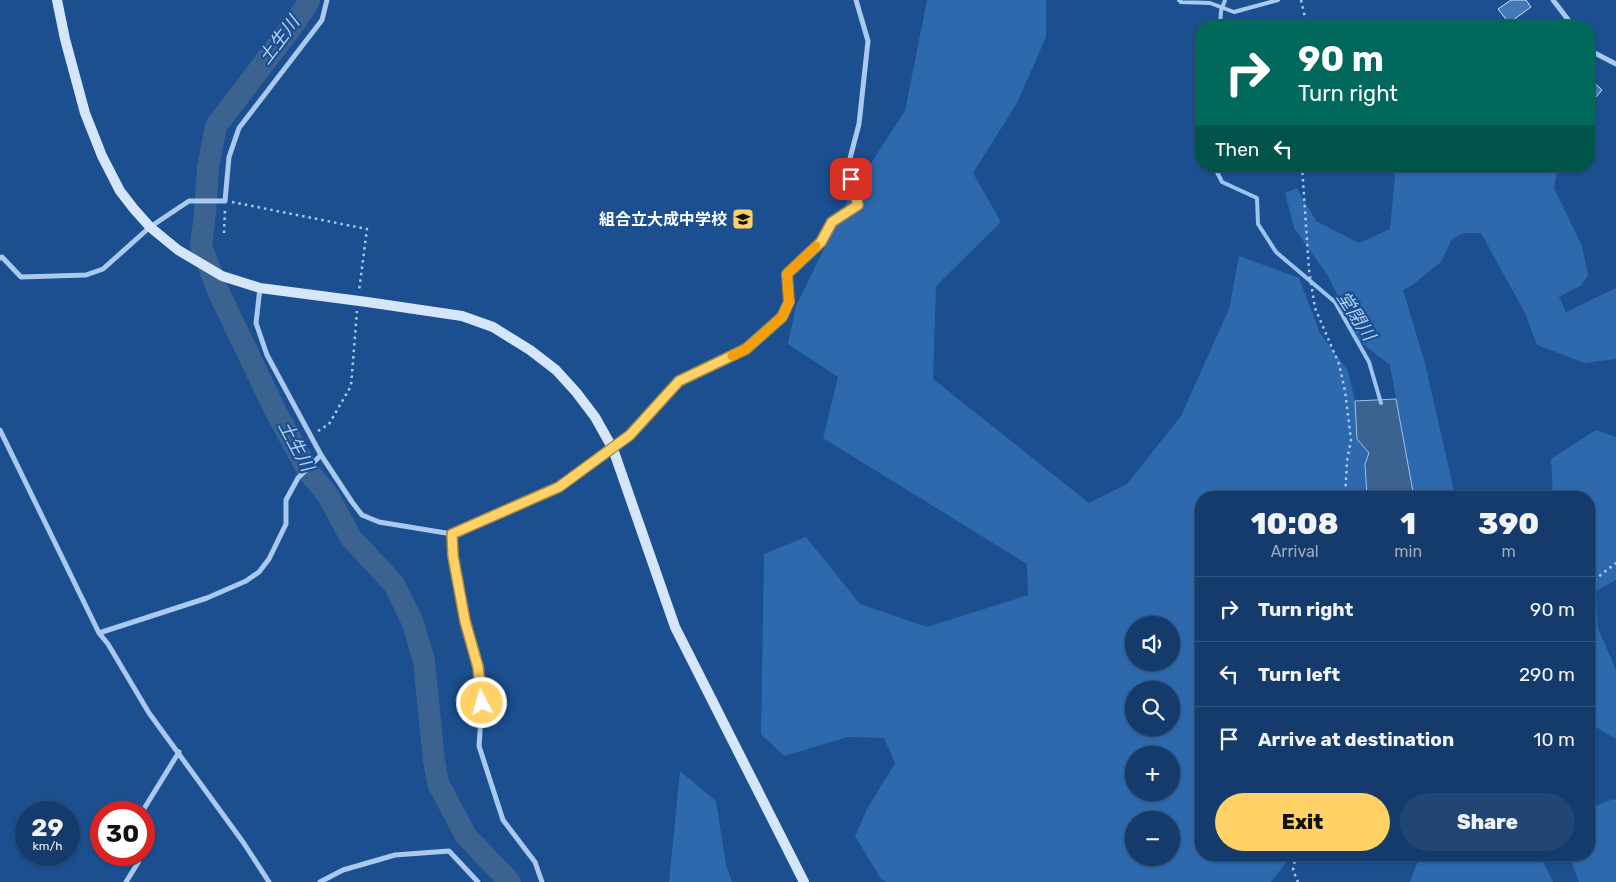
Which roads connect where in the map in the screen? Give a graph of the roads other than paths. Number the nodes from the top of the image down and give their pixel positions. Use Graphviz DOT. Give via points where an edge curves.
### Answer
graph roads {
  1 [pos="57,0"];
  2 [pos="327,0"];
  3 [pos="856,0"];
  4 [pos="1179,0"];
  5 [pos="1278,0"];
  6 [pos="1553,0"];
  7 [pos="1568,20"];
  8 [pos="1595,53"];
  9 [pos="1616,64"];
  10 [pos="150,227"];
  11 [pos="0,258"];
  12 [pos="260,288"];
  13 [pos="0,430"];
  14 [pos="613,449"];
  15 [pos="321,455"];
  16 [pos="452,534"];
  17 [pos="99,633"];
  18 [pos="179,752"];
  19 [pos="149,801"];
  20 [pos="136,866"];
  21 [pos="126,882"];
  22 [pos="269,882"];
  23 [pos="320,882"];
  24 [pos="478,882"];
  25 [pos="542,882"];
  26 [pos="804,882"];
  1 -- 10 [label="street" via="85,112 102,156 120,191"];
  2 -- 10 [label="street" via="322,20 239,128 229,158 225,201 189,201"];
  3 -- 14 [label="street" via="868,41 859,124 848,166 858,205 832,222 821,242 787,274 789,302 782,317 746,349 679,381"];
  4 -- 5 [label="lane" via="1210,3 1234,12"];
  6 -- 7 [label="street"];
  8 -- 9 [label="street"];
  10 -- 11 [label="street" via="103,269 86,276 21,277"];
  10 -- 12 [label="street" via="178,250 222,276"];
  12 -- 14 [label="street" via="462,316 493,327 556,370 595,417"];
  12 -- 15 [label="street" via="256,323 267,354"];
  13 -- 17 [label="street"];
  14 -- 16 [label="street" via="559,487"];
  14 -- 26 [label="street" via="675,627"];
  15 -- 16 [label="street" via="362,514 378,522"];
  15 -- 17 [label="street" via="298,478 286,500 286,524 270,559 259,572 207,598"];
  16 -- 25 [label="street" via="465,621 478,667 482,703 479,746 504,820 535,862"];
  17 -- 18 [label="street"];
  18 -- 19 [label="street"];
  18 -- 22 [label="street"];
  20 -- 21 [label="street"];
  23 -- 24 [label="street" via="344,870 395,856 449,851"];
}
